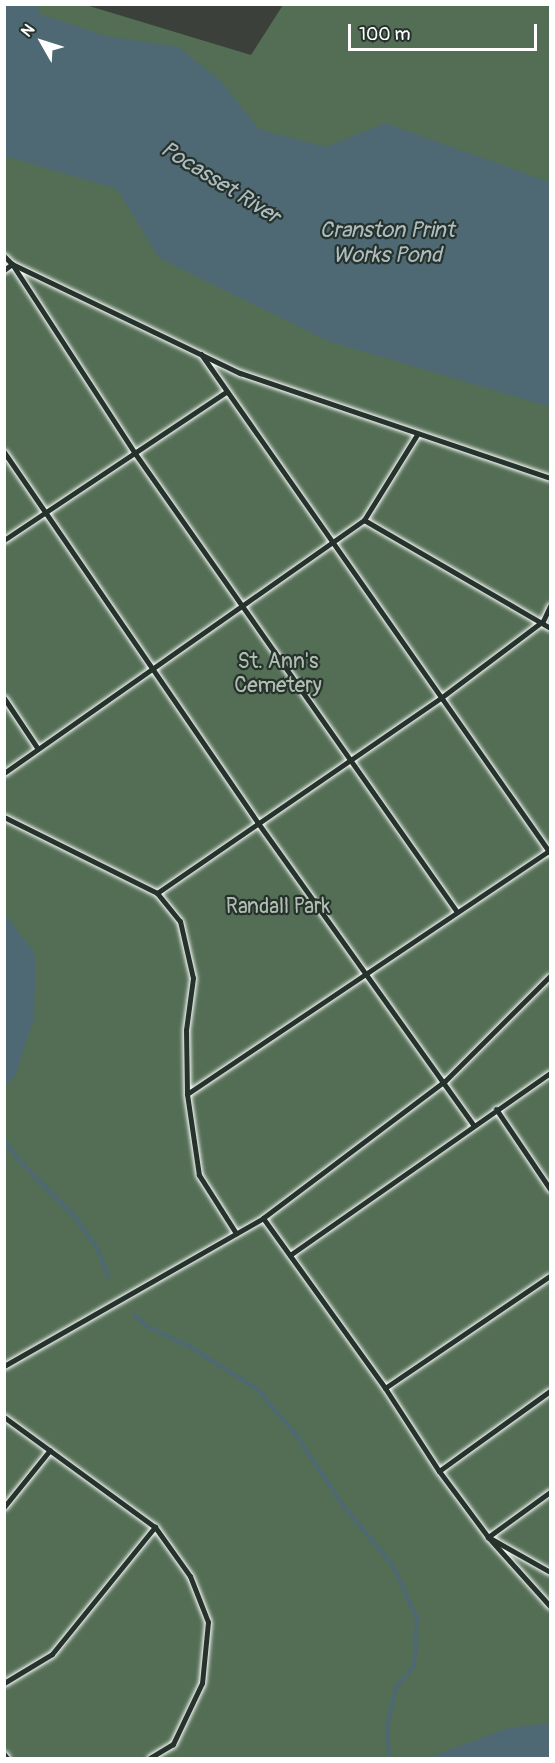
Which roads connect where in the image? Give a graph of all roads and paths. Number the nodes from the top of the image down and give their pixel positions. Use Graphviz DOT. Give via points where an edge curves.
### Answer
graph roads {
  1 [pos="4,256"];
  2 [pos="12,264"];
  3 [pos="4,270"];
  4 [pos="201,354"];
  5 [pos="226,392"];
  6 [pos="418,433"];
  7 [pos="4,452"];
  8 [pos="134,452"];
  9 [pos="550,478"];
  10 [pos="44,510"];
  11 [pos="364,520"];
  12 [pos="4,540"];
  13 [pos="334,543"];
  14 [pos="550,606"];
  15 [pos="242,607"];
  16 [pos="543,621"];
  17 [pos="550,628"];
  18 [pos="152,666"];
  19 [pos="442,697"];
  20 [pos="4,698"];
  21 [pos="38,749"];
  22 [pos="350,760"];
  23 [pos="4,773"];
  24 [pos="4,817"];
  25 [pos="258,823"];
  26 [pos="550,852"];
  27 [pos="157,893"];
  28 [pos="458,912"];
  29 [pos="365,974"];
  30 [pos="550,976"];
  31 [pos="550,1073"];
  32 [pos="445,1081"];
  33 [pos="187,1094"];
  34 [pos="496,1109"];
  35 [pos="473,1124"];
  36 [pos="550,1189"];
  37 [pos="263,1218"];
  38 [pos="236,1233"];
  39 [pos="290,1255"];
  40 [pos="550,1276"];
  41 [pos="4,1366"];
  42 [pos="385,1388"];
  43 [pos="550,1391"];
  44 [pos="4,1417"];
  45 [pos="50,1450"];
  46 [pos="439,1471"];
  47 [pos="550,1492"];
  48 [pos="4,1507"];
  49 [pos="155,1527"];
  50 [pos="488,1537"];
  51 [pos="550,1572"];
  52 [pos="550,1606"];
  53 [pos="4,1683"];
  54 [pos="4,1754"];
  55 [pos="7,1758"];
  56 [pos="150,1758"];
  1 -- 2 [label="lane"];
  2 -- 3 [label="lane"];
  2 -- 4 [label="lane"];
  2 -- 8 [label="lane"];
  4 -- 5 [label="lane"];
  4 -- 6 [label="lane" via="240,373"];
  5 -- 8 [label="lane"];
  5 -- 13 [label="lane"];
  6 -- 9 [label="lane"];
  6 -- 11 [label="lane"];
  7 -- 10 [label="lane"];
  8 -- 10 [label="lane"];
  8 -- 15 [label="lane"];
  10 -- 12 [label="lane"];
  10 -- 18 [label="lane"];
  11 -- 13 [label="lane"];
  11 -- 16 [label="lane"];
  13 -- 15 [label="lane"];
  13 -- 19 [label="lane"];
  14 -- 16 [label="lane"];
  15 -- 18 [label="lane"];
  15 -- 22 [label="lane"];
  16 -- 17 [label="lane"];
  16 -- 19 [label="lane"];
  18 -- 21 [label="lane"];
  18 -- 25 [label="lane"];
  19 -- 22 [label="lane"];
  19 -- 26 [label="lane"];
  20 -- 21 [label="lane"];
  21 -- 23 [label="lane"];
  22 -- 25 [label="lane"];
  22 -- 28 [label="lane"];
  24 -- 27 [label="lane"];
  25 -- 27 [label="lane"];
  25 -- 29 [label="lane"];
  26 -- 28 [label="lane"];
  27 -- 33 [label="lane" via="180,921 193,978 186,1030"];
  28 -- 29 [label="lane"];
  29 -- 32 [label="lane"];
  29 -- 33 [label="lane"];
  30 -- 32 [label="lane"];
  31 -- 34 [label="lane"];
  32 -- 35 [label="lane"];
  32 -- 37 [label="lane"];
  33 -- 38 [label="lane" via="199,1174"];
  34 -- 35 [label="lane"];
  34 -- 36 [label="lane"];
  35 -- 39 [label="lane"];
  37 -- 38 [label="lane"];
  37 -- 39 [label="lane"];
  38 -- 41 [label="lane"];
  39 -- 42 [label="lane"];
  40 -- 42 [label="lane"];
  42 -- 46 [label="lane"];
  43 -- 46 [label="lane"];
  44 -- 45 [label="lane"];
  45 -- 48 [label="lane"];
  45 -- 49 [label="lane"];
  46 -- 50 [label="lane"];
  47 -- 50 [label="lane"];
  49 -- 53 [label="lane" via="52,1654"];
  49 -- 56 [label="lane" via="190,1576 208,1622 202,1683 173,1744"];
  50 -- 51 [label="lane"];
  50 -- 52 [label="lane"];
  54 -- 55 [label="lane"];
}
